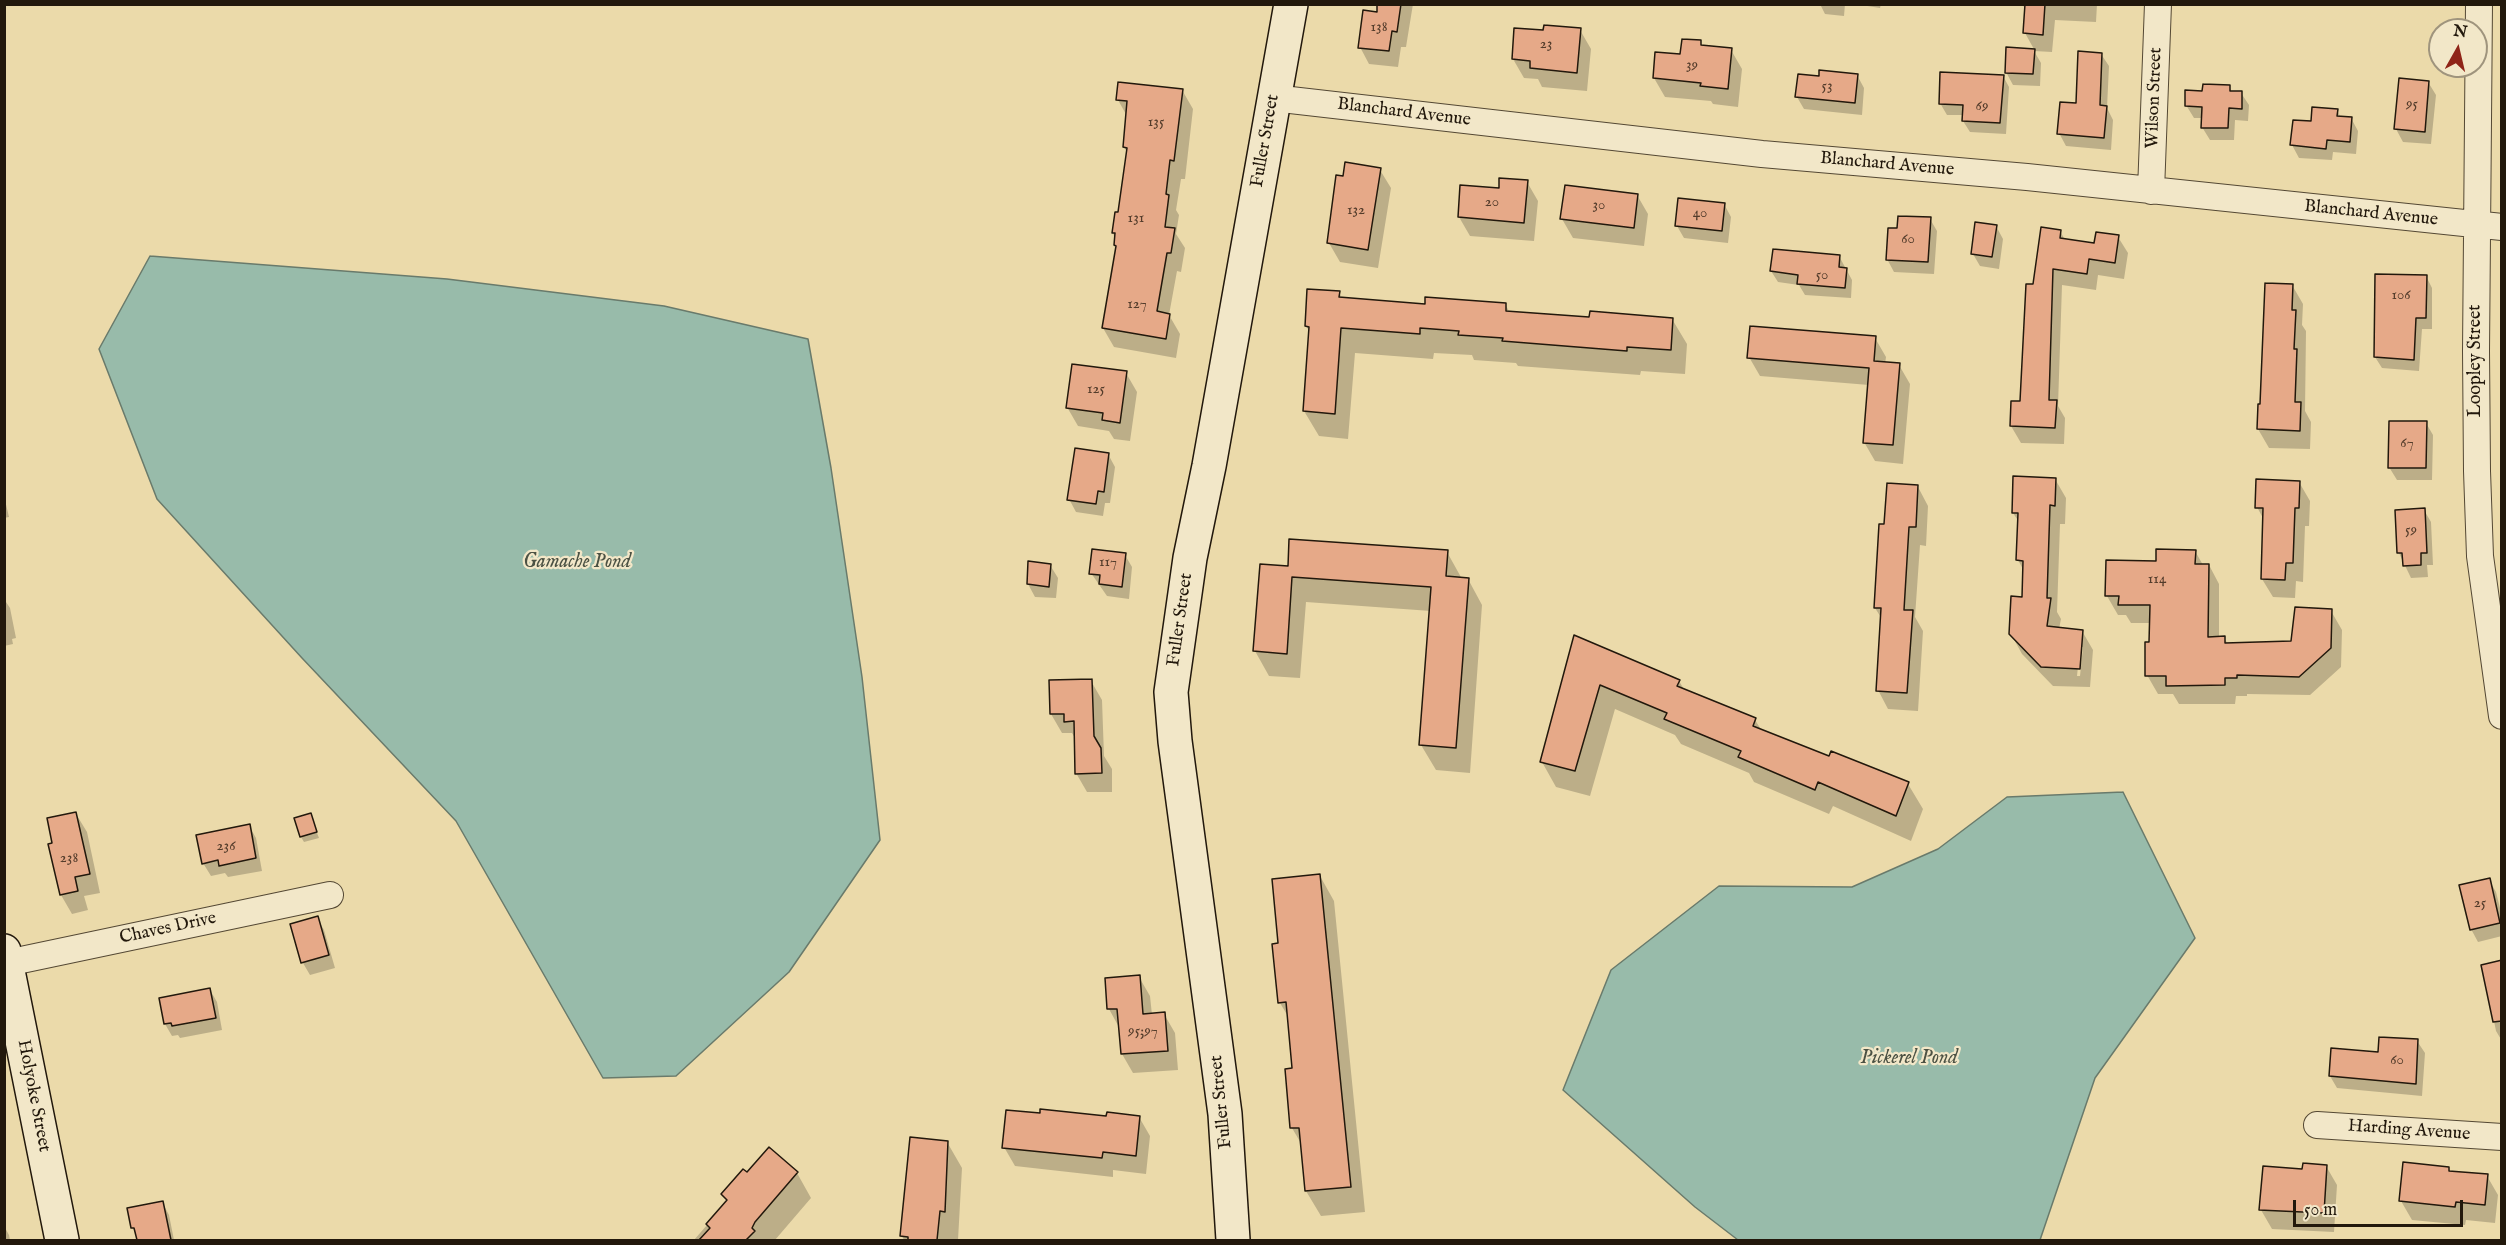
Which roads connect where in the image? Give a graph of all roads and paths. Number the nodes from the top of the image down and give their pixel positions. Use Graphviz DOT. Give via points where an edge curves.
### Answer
graph roads {
  1 [pos="1291,4"];
  2 [pos="2158,4"];
  3 [pos="2479,4"];
  4 [pos="1274,98"];
  5 [pos="2151,191"];
  6 [pos="2476,225"];
  7 [pos="2502,226"];
  8 [pos="2502,716"];
  9 [pos="330,895"];
  10 [pos="6,957"];
  11 [pos="15,1062"];
  12 [pos="2317,1125"];
  13 [pos="2502,1137"];
  14 [pos="62,1240"];
  15 [pos="1233,1240"];
  1 -- 4 [label="street, Fuller Street"];
  2 -- 5 [label="street, Wilson Street"];
  3 -- 6 [label="street, Loopley Street"];
  4 -- 5 [label="street, Blanchard Avenue" via="1762,154"];
  4 -- 15 [label="street, Fuller Street" via="1190,558 1171,692 1225,1114"];
  5 -- 6 [label="street, Blanchard Avenue"];
  6 -- 7 [label="street, Blanchard Avenue"];
  6 -- 8 [label="street, Loopley Street" via="2480,556"];
  9 -- 10 [label="street, Chaves Drive"];
  10 -- 11 [label="street, Holyoke Street"];
  11 -- 14 [label="street, Holyoke Street"];
  12 -- 13 [label="street, Harding Avenue"];
}
